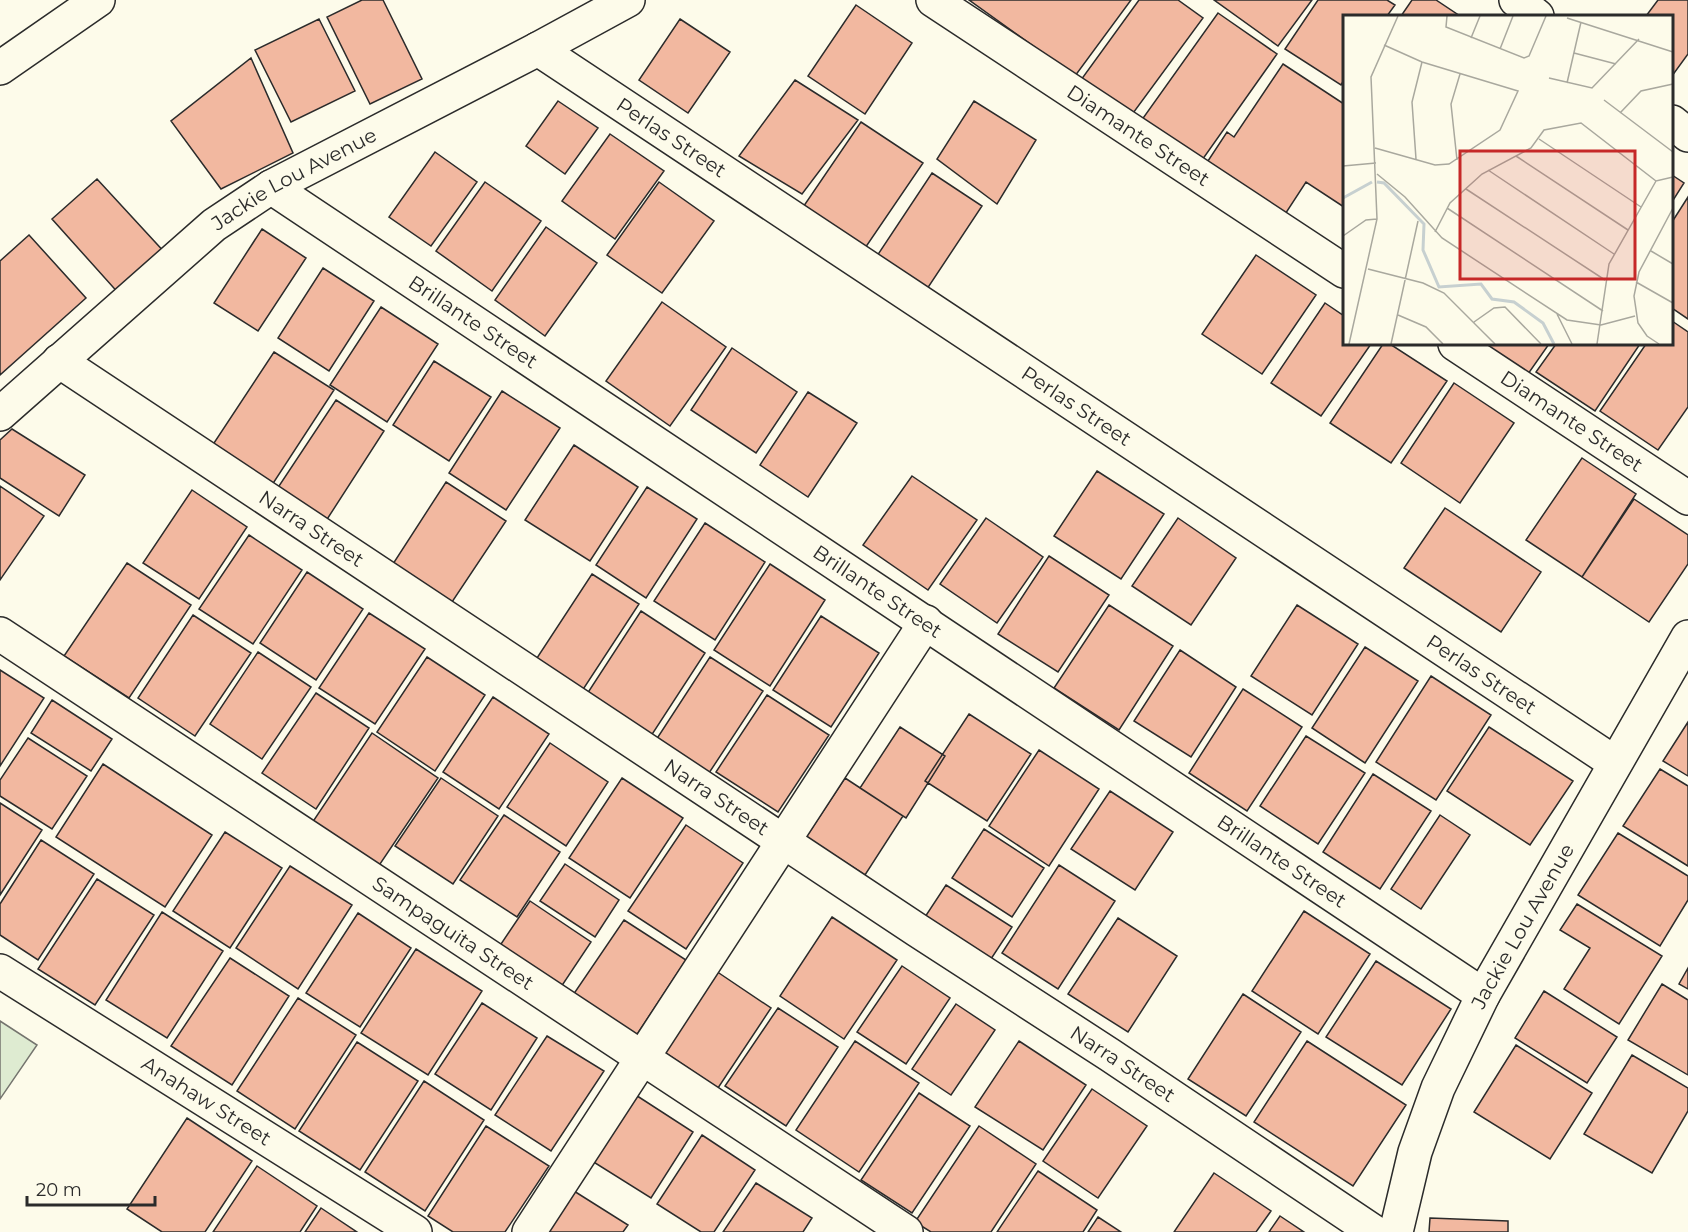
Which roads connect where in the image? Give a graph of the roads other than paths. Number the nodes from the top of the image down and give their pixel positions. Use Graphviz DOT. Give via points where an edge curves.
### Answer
graph roads {
  1 [pos="98,0"];
  2 [pos="628,0"];
  3 [pos="933,0"];
  4 [pos="1516,0"];
  5 [pos="1536,15"];
  6 [pos="538,50"];
  7 [pos="0,68"];
  8 [pos="1673,124"];
  9 [pos="1688,135"];
  10 [pos="271,187"];
  11 [pos="1343,270"];
  12 [pos="1457,345"];
  13 [pos="59,361"];
  14 [pos="0,414"];
  15 [pos="1688,498"];
  16 [pos="926,622"];
  17 [pos="0,634"];
  18 [pos="1688,637"];
  19 [pos="1615,763"];
  20 [pos="784,840"];
  21 [pos="0,971"];
  22 [pos="1483,995"];
  23 [pos="642,1058"];
  24 [pos="415,1232"];
  25 [pos="529,1232"];
  26 [pos="906,1232"];
  27 [pos="1374,1232"];
  28 [pos="1396,1232"];
  1 -- 7 [label="street"];
  2 -- 6 [label="street, Jackie Lou Avenue"];
  3 -- 11 [label="street, Diamante Street"];
  4 -- 5 [label="street"];
  6 -- 10 [label="street, Jackie Lou Avenue"];
  6 -- 19 [label="street, Perlas Street"];
  8 -- 9 [label="street"];
  10 -- 13 [label="street, Jackie Lou Avenue" via="214,225"];
  10 -- 16 [label="street, Brillante Street"];
  12 -- 15 [label="street, Diamante Street"];
  13 -- 14 [label="street, Jackie Lou Avenue"];
  13 -- 20 [label="street, Narra Street"];
  16 -- 20 [label="street"];
  16 -- 22 [label="street, Brillante Street"];
  17 -- 23 [label="street, Sampaguita Street"];
  18 -- 19 [label="street, Jackie Lou Avenue"];
  19 -- 22 [label="street, Jackie Lou Avenue"];
  20 -- 23 [label="street"];
  20 -- 27 [label="street, Narra Street"];
  21 -- 24 [label="street, Anahaw Street"];
  22 -- 28 [label="street, Jackie Lou Avenue" via="1438,1088 1415,1152"];
  23 -- 25 [label="street"];
  23 -- 26 [label="street, Sampaguita Street"];
}
